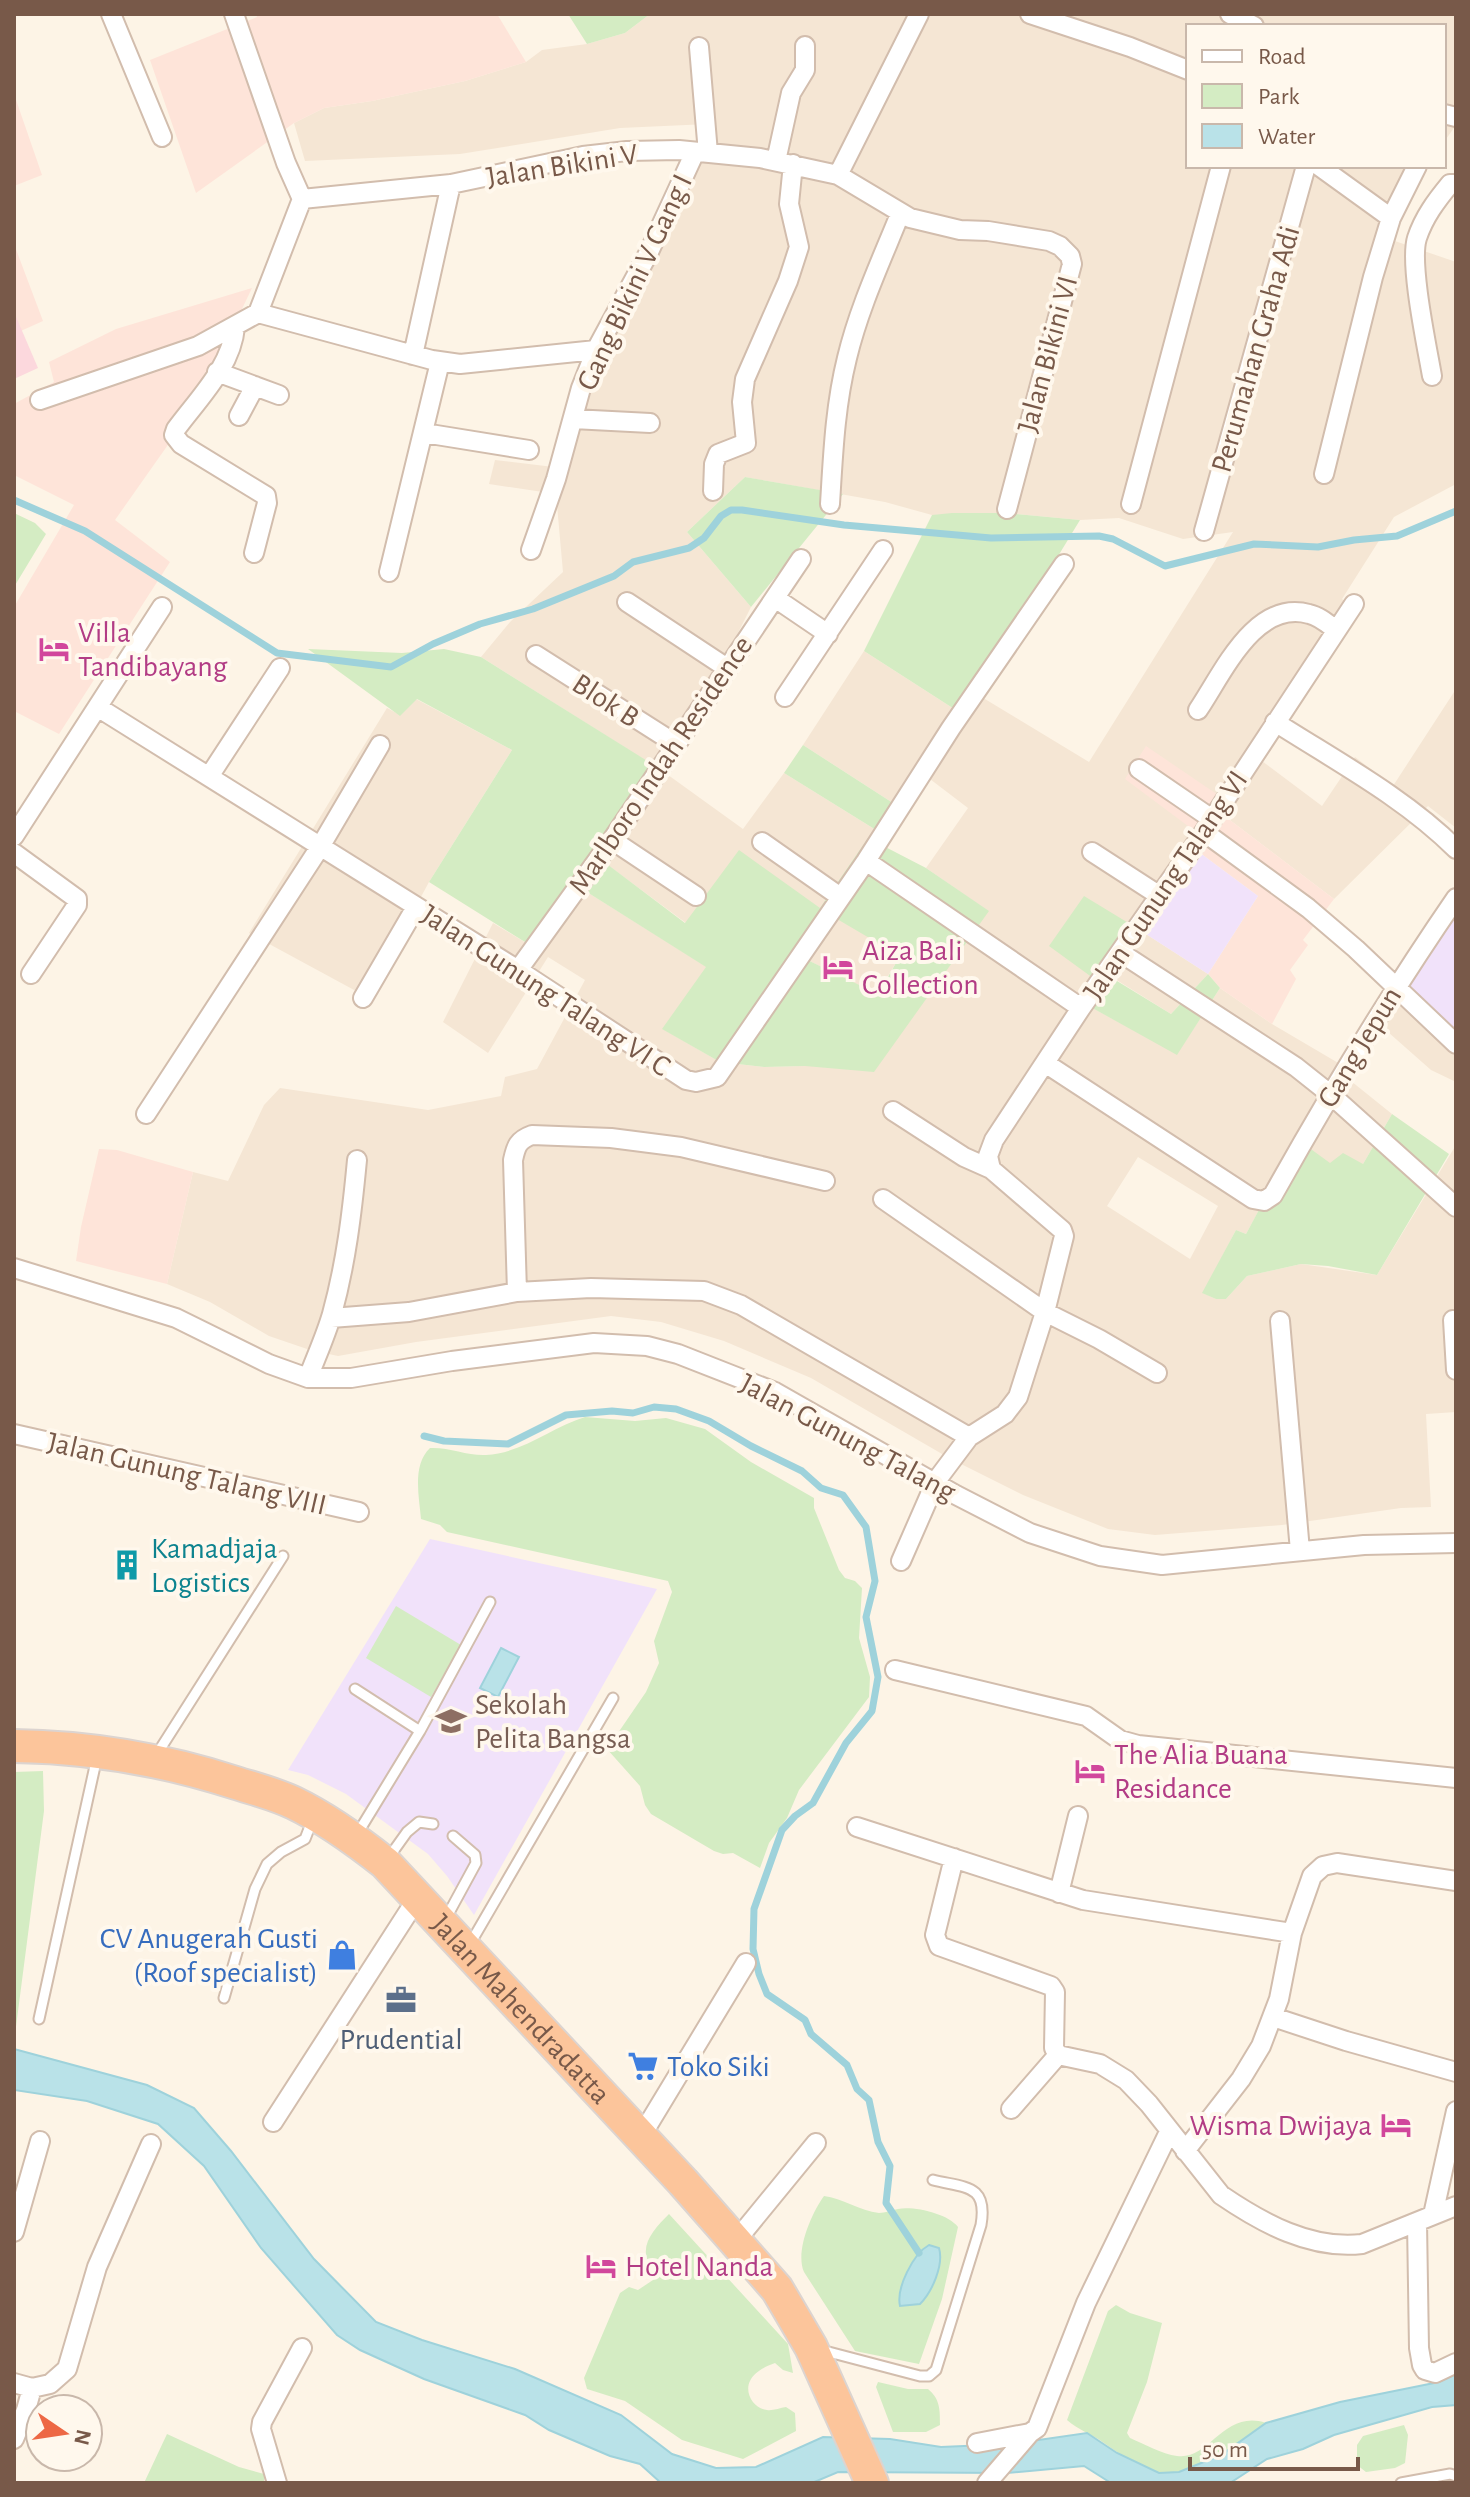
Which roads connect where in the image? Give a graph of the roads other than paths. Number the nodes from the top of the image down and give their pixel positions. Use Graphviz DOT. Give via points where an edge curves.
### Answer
graph roads {
  1 [pos="111,14"];
  2 [pos="234,14"];
  3 [pos="919,14"];
  4 [pos="1030,14"];
  5 [pos="1230,14"];
  6 [pos="1250,24"];
  7 [pos="805,46"];
  8 [pos="699,47"];
  9 [pos="1186,69"];
  10 [pos="162,137"];
  11 [pos="702,152"];
  12 [pos="784,162"];
  13 [pos="1220,168"];
  14 [pos="1305,168"];
  15 [pos="1322,168"];
  16 [pos="1416,168"];
  17 [pos="838,175"];
  18 [pos="451,184"];
  19 [pos="1456,184"];
  20 [pos="302,199"];
  21 [pos="900,214"];
  22 [pos="1391,218"];
  23 [pos="258,313"];
  24 [pos="235,327"];
  25 [pos="596,350"];
  26 [pos="413,355"];
  27 [pos="440,362"];
  28 [pos="217,372"];
  29 [pos="1432,376"];
  30 [pos="255,386"];
  31 [pos="279,395"];
  32 [pos="40,400"];
  33 [pos="239,416"];
  34 [pos="573,419"];
  35 [pos="650,423"];
  36 [pos="424,433"];
  37 [pos="529,450"];
  38 [pos="1324,474"];
  39 [pos="713,491"];
  40 [pos="830,504"];
  41 [pos="1131,504"];
  42 [pos="1007,509"];
  43 [pos="1204,531"];
  44 [pos="531,550"];
  45 [pos="883,550"];
  46 [pos="254,553"];
  47 [pos="801,559"];
  48 [pos="1064,564"];
  49 [pos="389,572"];
  50 [pos="775,598"];
  51 [pos="627,602"];
  52 [pos="1354,604"];
  53 [pos="162,607"];
  54 [pos="1336,630"];
  55 [pos="828,634"];
  56 [pos="536,655"];
  57 [pos="280,668"];
  58 [pos="727,668"];
  59 [pos="785,697"];
  60 [pos="99,708"];
  61 [pos="1198,710"];
  62 [pos="1275,722"];
  63 [pos="676,744"];
  64 [pos="380,745"];
  65 [pos="1139,769"];
  66 [pos="210,775"];
  67 [pos="1208,825"];
  68 [pos="14,836"];
  69 [pos="612,840"];
  70 [pos="762,842"];
  71 [pos="320,847"];
  72 [pos="1456,849"];
  73 [pos="1092,852"];
  74 [pos="14,853"];
  75 [pos="866,861"];
  76 [pos="696,896"];
  77 [pos="839,896"];
  78 [pos="1160,896"];
  79 [pos="1456,898"];
  80 [pos="416,907"];
  81 [pos="1121,953"];
  82 [pos="518,970"];
  83 [pos="31,974"];
  84 [pos="1395,988"];
  85 [pos="363,998"];
  86 [pos="1081,1008"];
  87 [pos="1456,1044"];
  88 [pos="1045,1063"];
  89 [pos="1330,1094"];
  90 [pos="893,1111"];
  91 [pos="146,1114"];
  92 [pos="357,1160"];
  93 [pos="991,1169"];
  94 [pos="825,1181"];
  95 [pos="883,1199"];
  96 [pos="1456,1207"];
  97 [pos="14,1268"];
  98 [pos="517,1292"];
  99 [pos="1045,1312"];
  100 [pos="331,1318"];
  101 [pos="1453,1320"];
  102 [pos="1280,1321"];
  103 [pos="1456,1370"];
  104 [pos="1157,1373"];
  105 [pos="308,1378"];
  106 [pos="14,1434"];
  107 [pos="969,1437"];
  108 [pos="936,1481"];
  109 [pos="359,1512"];
  110 [pos="1456,1543"];
  111 [pos="1300,1551"];
  112 [pos="283,1556"];
  113 [pos="901,1561"];
  114 [pos="490,1602"];
  115 [pos="895,1670"];
  116 [pos="355,1689"];
  117 [pos="613,1698"];
  118 [pos="420,1731"];
  119 [pos="14,1746"];
  120 [pos="99,1750"];
  121 [pos="153,1760"];
  122 [pos="1456,1778"];
  123 [pos="314,1814"];
  124 [pos="1078,1816"];
  125 [pos="433,1824"];
  126 [pos="857,1827"];
  127 [pos="453,1836"];
  128 [pos="354,1839"];
  129 [pos="954,1858"];
  130 [pos="385,1863"];
  131 [pos="1456,1881"];
  132 [pos="1059,1893"];
  133 [pos="418,1897"];
  134 [pos="443,1923"];
  135 [pos="1292,1933"];
  136 [pos="467,1949"];
  137 [pos="746,1963"];
  138 [pos="224,1998"];
  139 [pos="1273,2017"];
  140 [pos="39,2019"];
  141 [pos="1058,2055"];
  142 [pos="1456,2072"];
  143 [pos="1011,2109"];
  144 [pos="1456,2111"];
  145 [pos="273,2122"];
  146 [pos="1169,2132"];
  147 [pos="640,2138"];
  148 [pos="40,2141"];
  149 [pos="816,2143"];
  150 [pos="151,2144"];
  151 [pos="1185,2151"];
  152 [pos="933,2180"];
  153 [pos="1456,2206"];
  154 [pos="1425,2218"];
  155 [pos="14,2232"];
  156 [pos="735,2242"];
  157 [pos="811,2347"];
  158 [pos="302,2348"];
  159 [pos="1456,2363"];
  160 [pos="23,2385"];
  161 [pos="1026,2437"];
  162 [pos="14,2439"];
  163 [pos="977,2443"];
  164 [pos="1456,2476"];
  165 [pos="277,2483"];
  166 [pos="872,2483"];
  167 [pos="987,2483"];
  168 [pos="1401,2483"];
  1 -- 10 [label="street"];
  2 -- 20 [label="street"];
  3 -- 17 [label="street"];
  4 -- 9 [label="street"];
  5 -- 6 [label="street"];
  7 -- 12 [label="street" via="805,70 791,93"];
  8 -- 11 [label="street"];
  11 -- 12 [label="street, Jalan Bikini V"];
  11 -- 18 [label="street, Jalan Bikini V" via="583,156"];
  11 -- 25 [label="street, Gang Bikini V Gang I"];
  12 -- 17 [label="street, Jalan Bikini V"];
  12 -- 39 [label="street" via="799,247 745,379 746,443 718,454"];
  13 -- 41 [label="street"];
  14 -- 43 [label="street, Perumahan Graha Adi"];
  15 -- 22 [label="street"];
  16 -- 22 [label="street"];
  17 -- 21 [label="street, Jalan Bikini VI"];
  18 -- 20 [label="street, Jalan Bikini V"];
  18 -- 26 [label="street"];
  19 -- 29 [label="street" via="1450,184 1429,210 1416,242"];
  20 -- 23 [label="street"];
  21 -- 40 [label="street" via="846,358"];
  21 -- 42 [label="street, Jalan Bikini VI" via="933,226 1049,241 1070,256"];
  22 -- 38 [label="street"];
  23 -- 24 [label="street"];
  23 -- 26 [label="street"];
  24 -- 28 [label="street"];
  24 -- 32 [label="street" via="198,346"];
  25 -- 27 [label="street"];
  25 -- 34 [label="street, Gang Bikini V Gang I"];
  26 -- 27 [label="street"];
  27 -- 36 [label="street"];
  28 -- 30 [label="street"];
  28 -- 46 [label="street" via="174,435 266,496"];
  30 -- 31 [label="street"];
  30 -- 33 [label="street"];
  34 -- 35 [label="street"];
  34 -- 44 [label="street, Gang Bikini V Gang I"];
  36 -- 37 [label="street"];
  36 -- 49 [label="street"];
  45 -- 55 [label="street"];
  47 -- 50 [label="street, Marlboro Indah Residence"];
  48 -- 75 [label="street, Jalan Gunung Talang VI C"];
  50 -- 55 [label="street"];
  50 -- 58 [label="street, Marlboro Indah Residence"];
  51 -- 58 [label="street"];
  52 -- 54 [label="street, Jalan Gunung Talang VI"];
  53 -- 60 [label="street"];
  54 -- 61 [label="street" via="1302,612 1264,620 1248,634"];
  54 -- 62 [label="street, Jalan Gunung Talang VI"];
  55 -- 59 [label="street"];
  56 -- 63 [label="street, Blok B"];
  57 -- 66 [label="street"];
  58 -- 63 [label="street, Marlboro Indah Residence"];
  60 -- 66 [label="street, Jalan Gunung Talang VI C"];
  60 -- 68 [label="street"];
  62 -- 67 [label="street, Jalan Gunung Talang VI"];
  62 -- 72 [label="street" via="1398,802"];
  63 -- 69 [label="street, Marlboro Indah Residence"];
  64 -- 71 [label="street"];
  65 -- 67 [label="street"];
  66 -- 71 [label="street, Jalan Gunung Talang VI C"];
  67 -- 78 [label="street, Jalan Gunung Talang VI"];
  67 -- 84 [label="street"];
  69 -- 76 [label="street"];
  69 -- 82 [label="street, Marlboro Indah Residence"];
  70 -- 77 [label="street"];
  71 -- 80 [label="street, Jalan Gunung Talang VI C"];
  71 -- 91 [label="street"];
  73 -- 78 [label="street"];
  74 -- 83 [label="street" via="77,899"];
  75 -- 77 [label="street, Jalan Gunung Talang VI C"];
  75 -- 86 [label="street"];
  77 -- 82 [label="street, Jalan Gunung Talang VI C" via="717,1077 707,1081 686,1080"];
  78 -- 81 [label="street, Jalan Gunung Talang VI"];
  79 -- 84 [label="street, Gang Jepun"];
  80 -- 82 [label="street, Jalan Gunung Talang VI C"];
  80 -- 85 [label="street"];
  81 -- 86 [label="street, Jalan Gunung Talang VI"];
  81 -- 89 [label="street"];
  84 -- 87 [label="street"];
  84 -- 89 [label="street, Gang Jepun"];
  86 -- 88 [label="street, Jalan Gunung Talang VI"];
  88 -- 89 [label="street, Gang Jepun" via="1253,1199 1268,1200"];
  88 -- 93 [label="street, Jalan Gunung Talang VI" via="994,1140 988,1156"];
  89 -- 96 [label="street"];
  90 -- 93 [label="street"];
  92 -- 100 [label="street" via="349,1241"];
  93 -- 99 [label="street" via="1062,1230"];
  94 -- 98 [label="street" via="681,1147 532,1135 516,1145 512,1168"];
  95 -- 99 [label="street"];
  97 -- 105 [label="street, Jalan Gunung Talang" via="176,1318"];
  98 -- 100 [label="street" via="409,1312"];
  98 -- 107 [label="street" via="637,1288 715,1294"];
  99 -- 104 [label="street"];
  99 -- 107 [label="street" via="1018,1397 1005,1414"];
  100 -- 105 [label="street"];
  101 -- 103 [label="street"];
  102 -- 111 [label="street"];
  105 -- 108 [label="street, Jalan Gunung Talang" via="351,1378 594,1343 647,1346 775,1392"];
  106 -- 109 [label="street, Jalan Gunung Talang VIII"];
  107 -- 108 [label="street"];
  108 -- 111 [label="street, Jalan Gunung Talang" via="1030,1533 1100,1556 1162,1565"];
  108 -- 113 [label="street"];
  110 -- 111 [label="street, Jalan Gunung Talang"];
  112 -- 121 [label="lane"];
  114 -- 118 [label="lane"];
  115 -- 122 [label="street" via="1086,1716 1120,1740 1138,1745"];
  116 -- 118 [label="lane"];
  117 -- 136 [label="lane"];
  118 -- 128 [label="lane"];
  119 -- 120 [label="highway, Jalan Mahendradatta"];
  120 -- 121 [label="highway, Jalan Mahendradatta"];
  120 -- 140 [label="lane"];
  121 -- 123 [label="highway, Jalan Mahendradatta" via="283,1798"];
  123 -- 128 [label="highway, Jalan Mahendradatta"];
  123 -- 138 [label="lane" via="305,1839 272,1858 261,1876"];
  124 -- 132 [label="street"];
  125 -- 130 [label="lane" via="419,1822"];
  126 -- 129 [label="street"];
  127 -- 134 [label="lane" via="475,1855 476,1863"];
  128 -- 130 [label="highway, Jalan Mahendradatta"];
  129 -- 132 [label="street"];
  129 -- 141 [label="street" via="936,1942 1051,1986"];
  130 -- 133 [label="highway, Jalan Mahendradatta"];
  131 -- 135 [label="street" via="1337,1863 1323,1866 1312,1876"];
  132 -- 135 [label="street" via="1110,1906"];
  133 -- 134 [label="highway, Jalan Mahendradatta"];
  133 -- 145 [label="street"];
  134 -- 136 [label="highway, Jalan Mahendradatta"];
  135 -- 139 [label="street"];
  136 -- 147 [label="highway, Jalan Mahendradatta"];
  137 -- 147 [label="street"];
  139 -- 142 [label="street"];
  139 -- 151 [label="street" via="1241,2079"];
  141 -- 143 [label="street"];
  141 -- 146 [label="street" via="1112,2069"];
  144 -- 154 [label="street"];
  146 -- 151 [label="street"];
  146 -- 161 [label="street" via="1086,2303 1042,2420"];
  147 -- 156 [label="highway, Jalan Mahendradatta"];
  148 -- 155 [label="street"];
  149 -- 156 [label="street"];
  150 -- 160 [label="street" via="97,2267 67,2369 50,2384"];
  151 -- 154 [label="street" via="1221,2195 1276,2228 1310,2240 1362,2244"];
  152 -- 157 [label="lane" via="971,2189 984,2207 936,2370 920,2376"];
  153 -- 154 [label="street"];
  154 -- 159 [label="street" via="1422,2365 1435,2373"];
  156 -- 157 [label="highway, Jalan Mahendradatta" via="777,2289"];
  157 -- 166 [label="highway, Jalan Mahendradatta"];
  158 -- 165 [label="street" via="262,2422"];
  160 -- 162 [label="street" via="26,2410"];
  161 -- 163 [label="street"];
  161 -- 167 [label="street"];
  164 -- 168 [label="lane"];
}
